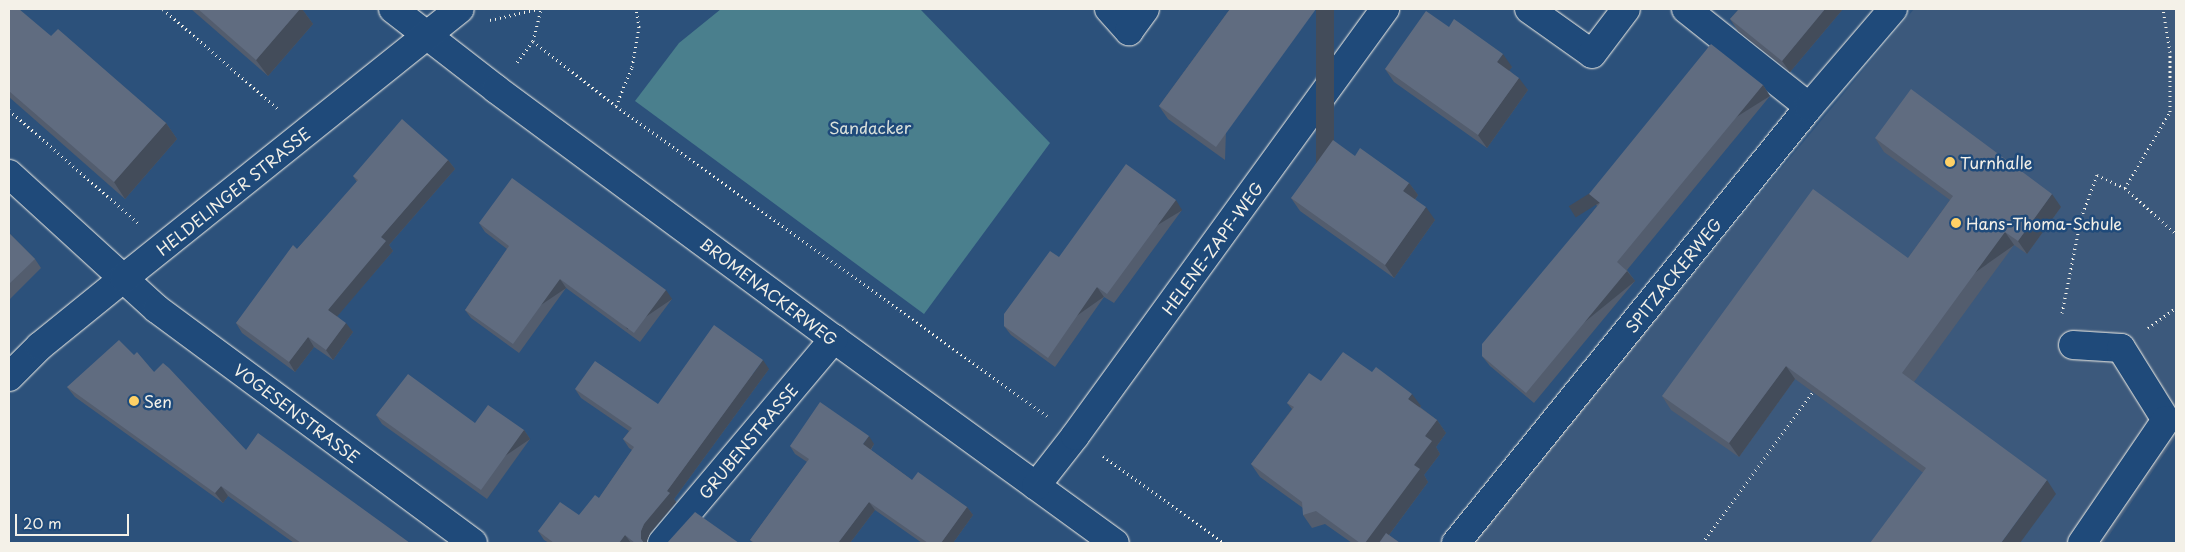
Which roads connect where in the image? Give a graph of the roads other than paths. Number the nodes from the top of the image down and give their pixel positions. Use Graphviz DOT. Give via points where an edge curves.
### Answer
graph roads {
  1 [pos="393,9"];
  2 [pos="460,9"];
  3 [pos="1109,9"];
  4 [pos="1145,9"];
  5 [pos="1385,9"];
  6 [pos="1529,9"];
  7 [pos="1626,9"];
  8 [pos="1686,9"];
  9 [pos="1893,9"];
  10 [pos="426,35"];
  11 [pos="1809,107"];
  12 [pos="9,174"];
  13 [pos="124,278"];
  14 [pos="834,339"];
  15 [pos="2073,345"];
  16 [pos="9,377"];
  17 [pos="1036,486"];
  18 [pos="473,543"];
  19 [pos="662,543"];
  20 [pos="1115,543"];
  21 [pos="1456,543"];
  22 [pos="2082,543"];
  1 -- 10 [label="street, BROMENACKERWEG"];
  2 -- 10 [label="street, HELDELINGER STRASSE"];
  3 -- 4 [label="street" via="1129,31"];
  5 -- 17 [label="street, HELENE-ZAPF-WEG" via="1076,436"];
  6 -- 7 [label="street" via="1592,54"];
  8 -- 11 [label="street"];
  9 -- 11 [label="street, SPITZACKERWEG"];
  10 -- 13 [label="street, HELDELINGER STRASSE"];
  10 -- 14 [label="street, BROMENACKERWEG"];
  11 -- 21 [label="street, SPITZACKERWEG"];
  12 -- 13 [label="street, VOGESENSTRASSE"];
  13 -- 16 [label="street, HELDELINGER STRASSE" via="40,346"];
  13 -- 18 [label="street, VOGESENSTRASSE" via="157,309"];
  14 -- 17 [label="street, BROMENACKERWEG"];
  14 -- 19 [label="street, GRUBENSTRASSE"];
  15 -- 22 [label="street" via="2121,348 2166,420"];
  17 -- 20 [label="street, BROMENACKERWEG"];
}
